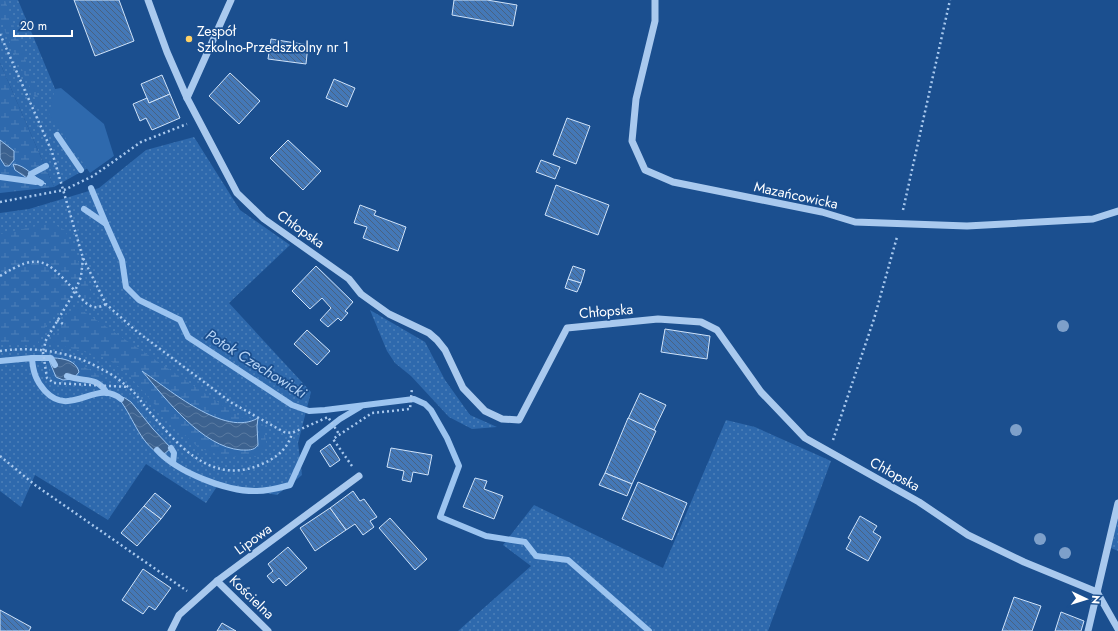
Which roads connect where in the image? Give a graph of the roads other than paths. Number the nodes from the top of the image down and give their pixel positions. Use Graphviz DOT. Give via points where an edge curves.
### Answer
graph roads {
  1 [pos="148,0"];
  2 [pos="231,0"];
  3 [pos="655,0"];
  4 [pos="187,98"];
  5 [pos="1118,211"];
  6 [pos="359,476"];
  7 [pos="1118,502"];
  8 [pos="217,581"];
  9 [pos="1096,592"];
  10 [pos="1118,629"];
  11 [pos="171,631"];
  12 [pos="268,631"];
  13 [pos="1088,631"];
  1 -- 4 [label="street, Chłopska"];
  2 -- 4 [label="street"];
  3 -- 5 [label="street, Mazańcowicka" via="655,21 636,100 632,141 645,170 673,182 822,212 855,222 966,226 1093,219"];
  4 -- 9 [label="street, Chłopska" via="237,192 264,219 349,279 361,294 389,314 429,333 437,340 445,350 463,388 485,412 502,419 519,420 566,328 658,319 701,322 717,330 761,392 805,438 919,502 968,535"];
  6 -- 8 [label="street, Lipowa"];
  7 -- 9 [label="street"];
  8 -- 11 [label="street, Lipowa" via="179,615"];
  8 -- 12 [label="street, Kościelna"];
  9 -- 10 [label="street"];
  9 -- 13 [label="street"];
}
